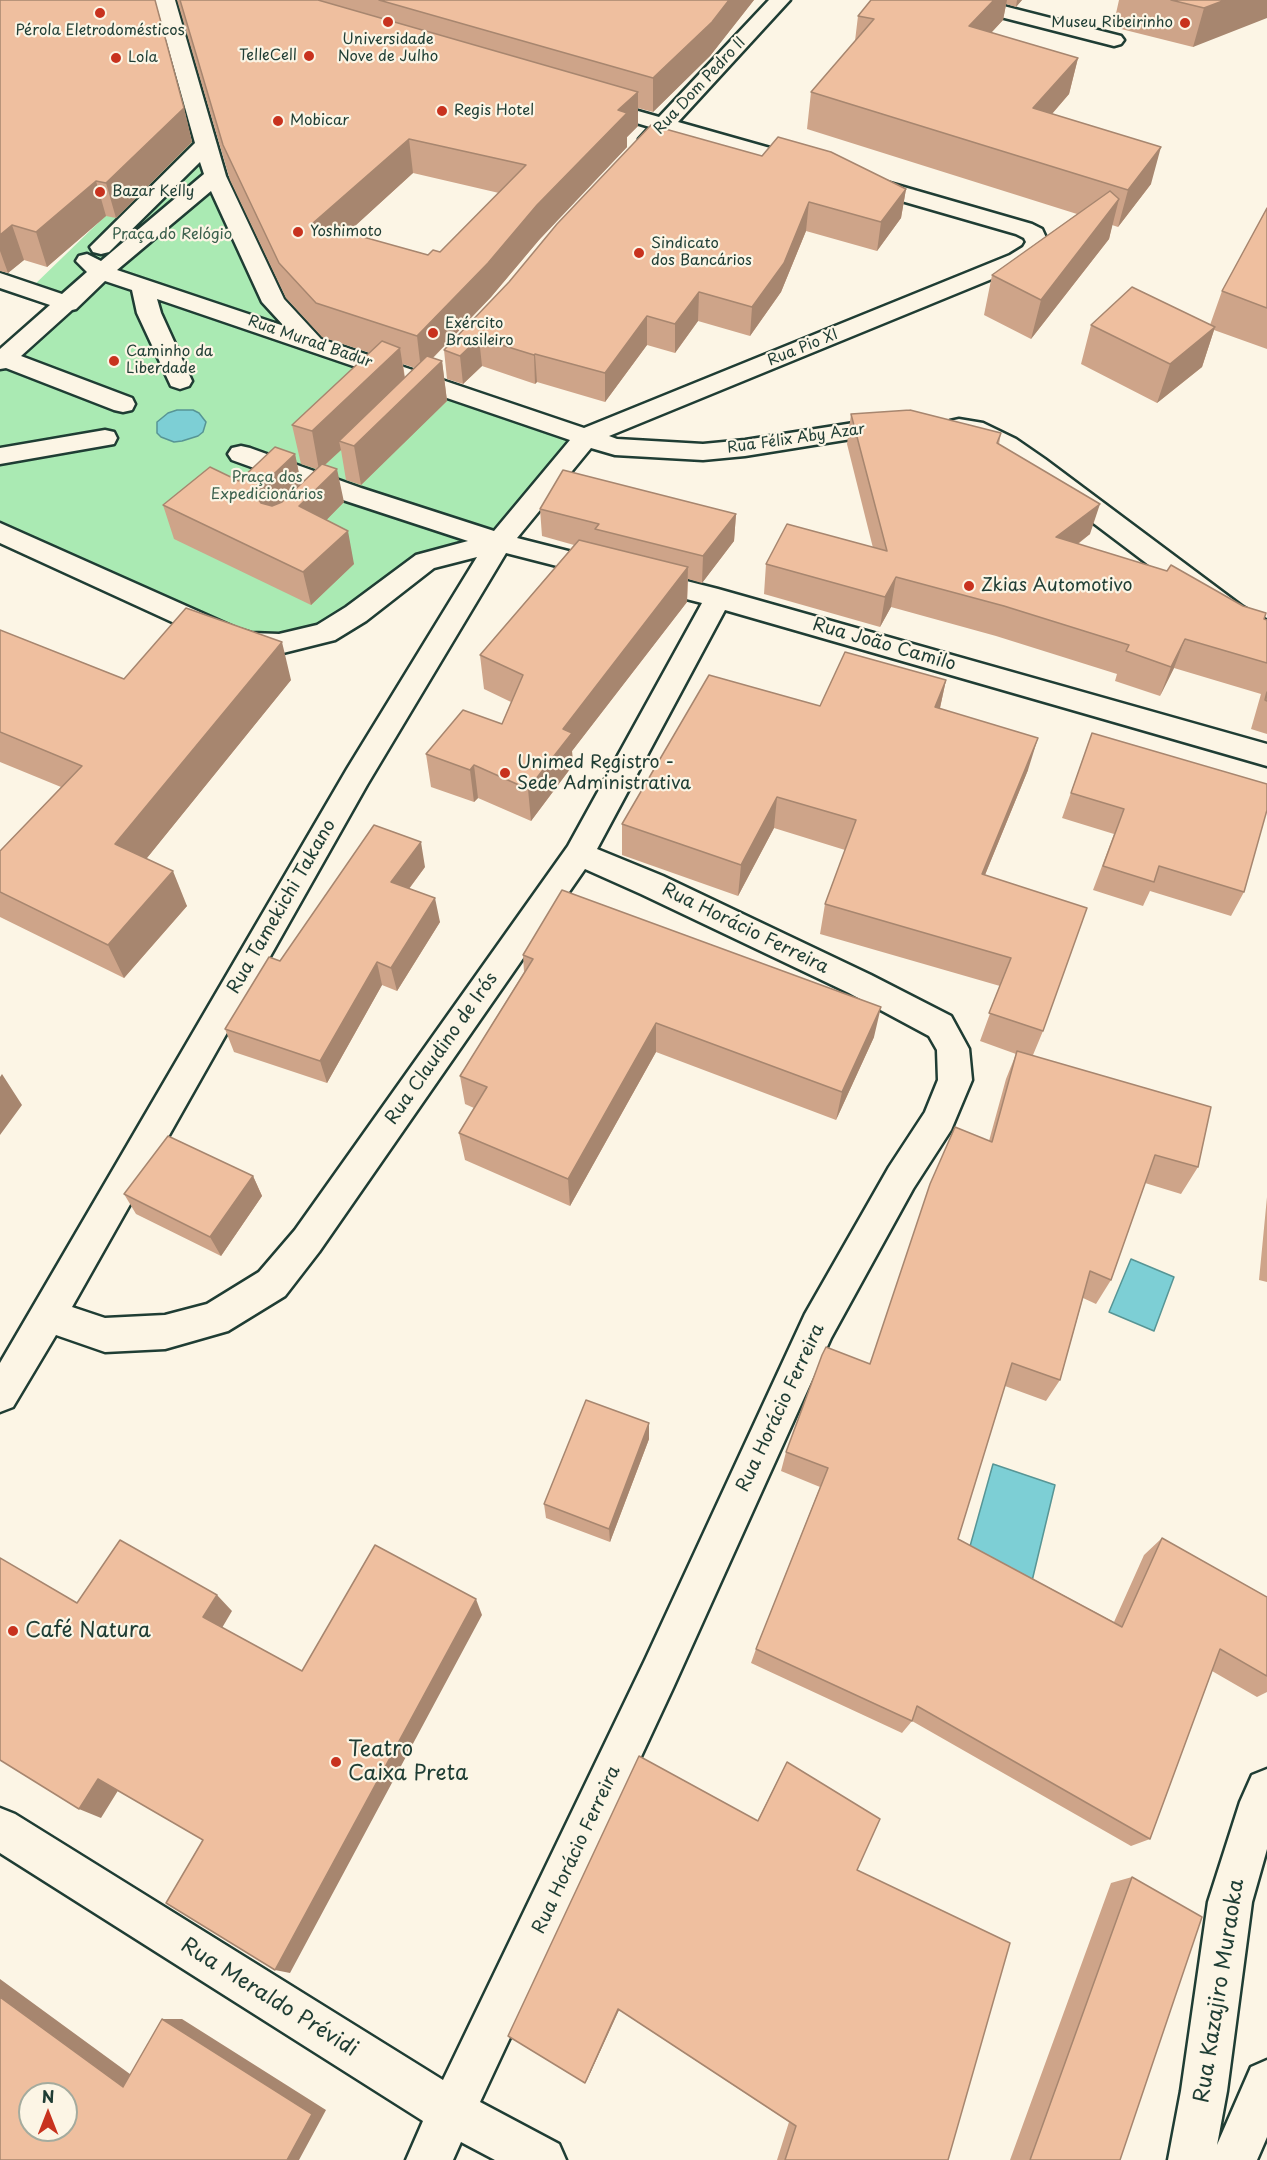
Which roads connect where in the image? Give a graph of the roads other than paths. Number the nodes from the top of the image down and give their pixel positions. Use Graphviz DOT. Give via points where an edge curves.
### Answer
graph roads {
  1 [pos="165,0"];
  2 [pos="780,0"];
  3 [pos="957,0"];
  4 [pos="1114,40"];
  5 [pos="575,99"];
  6 [pos="664,125"];
  7 [pos="206,144"];
  8 [pos="633,157"];
  9 [pos="822,170"];
  10 [pos="215,176"];
  11 [pos="844,177"];
  12 [pos="170,179"];
  13 [pos="186,202"];
  14 [pos="94,267"];
  15 [pos="0,280"];
  16 [pos="142,286"];
  17 [pos="57,300"];
  18 [pos="312,343"];
  19 [pos="3,360"];
  20 [pos="180,381"];
  21 [pos="123,404"];
  22 [pos="587,436"];
  23 [pos="105,438"];
  24 [pos="241,454"];
  25 [pos="0,456"];
  26 [pos="0,532"];
  27 [pos="499,542"];
  28 [pos="718,598"];
  29 [pos="1267,633"];
  30 [pos="1267,755"];
  31 [pos="579,854"];
  32 [pos="47,1316"];
  33 [pos="0,1394"];
  34 [pos="1267,1790"];
  35 [pos="0,1829"];
  36 [pos="1267,2083"];
  37 [pos="453,2113"];
  38 [pos="429,2160"];
  39 [pos="543,2160"];
  40 [pos="1191,2160"];
  41 [pos="1234,2160"];
  1 -- 7 [label="street"];
  2 -- 6 [label="street, Rua Dom Pedro II"];
  3 -- 4 [label="street"];
  5 -- 6 [label="street"];
  6 -- 8 [label="street, Rua Dom Pedro II"];
  6 -- 9 [label="street"];
  7 -- 10 [label="street"];
  7 -- 12 [label="street"];
  10 -- 13 [label="street"];
  10 -- 18 [label="street" via="274,302"];
  11 -- 22 [label="street, Rua Pio XI" via="1024,229 1034,234 1036,242 1032,251 1018,260"];
  12 -- 13 [label="street"];
  12 -- 14 [label="street"];
  13 -- 14 [label="street"];
  14 -- 16 [label="street, Rua Murad Badur"];
  14 -- 17 [label="street"];
  15 -- 17 [label="street"];
  16 -- 18 [label="street, Rua Murad Badur"];
  16 -- 20 [label="street" via="149,313"];
  17 -- 19 [label="street"];
  18 -- 22 [label="street, Rua Murad Badur"];
  19 -- 21 [label="street"];
  22 -- 27 [label="street, Rua Tamekichi Takano"];
  22 -- 29 [label="street, Rua Félix Aby Azar" via="615,447 703,452 898,424 974,429 1007,445 1233,614"];
  23 -- 25 [label="street"];
  24 -- 27 [label="street, Rua João Camilo"];
  26 -- 27 [label="street" via="228,636 251,643 279,644 325,633 424,561"];
  27 -- 28 [label="street, Rua João Camilo"];
  27 -- 32 [label="street, Rua Tamekichi Takano" via="357,777"];
  28 -- 30 [label="street, Rua João Camilo"];
  28 -- 31 [label="street, Rua Claudino de Irós"];
  31 -- 32 [label="street, Rua Claudino de Irós" via="307,1241 272,1284 215,1319 165,1332 105,1335"];
  31 -- 37 [label="street, Rua Horácio Ferreira" via="663,890 940,1026 953,1049 955,1080 939,1120 901,1178 818,1326"];
  32 -- 33 [label="street, Rua Tamekichi Takano"];
  34 -- 40 [label="street, Rua Kazajiro Muraoka" via="1230,1902"];
  35 -- 37 [label="street, Rua Meraldo Prévidi"];
  36 -- 41 [label="street"];
  37 -- 38 [label="street, Rua Horácio Ferreira"];
  37 -- 39 [label="street, Rua Meraldo Prévidi"];
}
